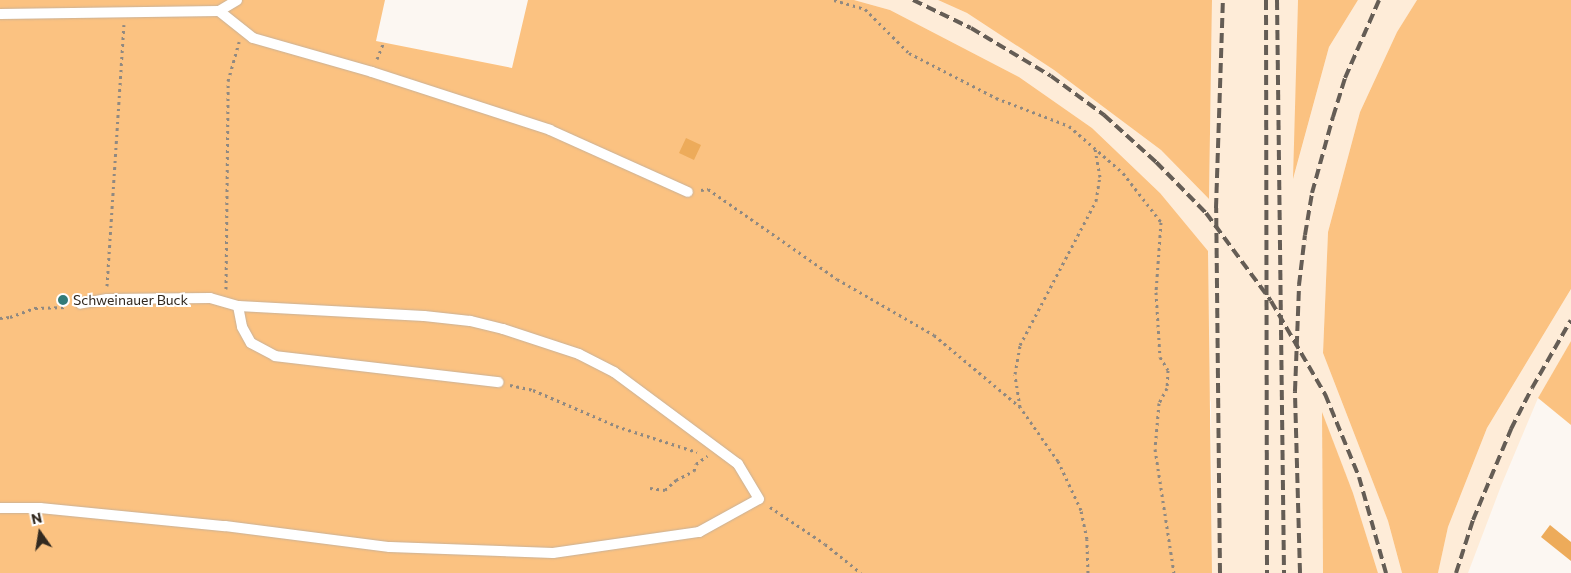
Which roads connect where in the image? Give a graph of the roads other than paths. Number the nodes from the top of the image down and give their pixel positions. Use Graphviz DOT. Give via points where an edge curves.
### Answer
graph roads {
  1 [pos="237,0"];
  2 [pos="219,11"];
  3 [pos="0,14"];
  4 [pos="688,192"];
  5 [pos="80,304"];
  6 [pos="238,306"];
  7 [pos="498,382"];
  8 [pos="0,508"];
  1 -- 2 [label="lane"];
  2 -- 3 [label="lane"];
  2 -- 4 [label="lane" via="253,38 372,72 550,130"];
  5 -- 6 [label="lane" via="106,299 169,296 210,298"];
  6 -- 7 [label="lane" via="242,327 250,343 275,356"];
  6 -- 8 [label="lane" via="470,321 579,354 614,372 721,450 738,464 759,499 699,532 553,553 390,547 225,526 40,508"];
}
